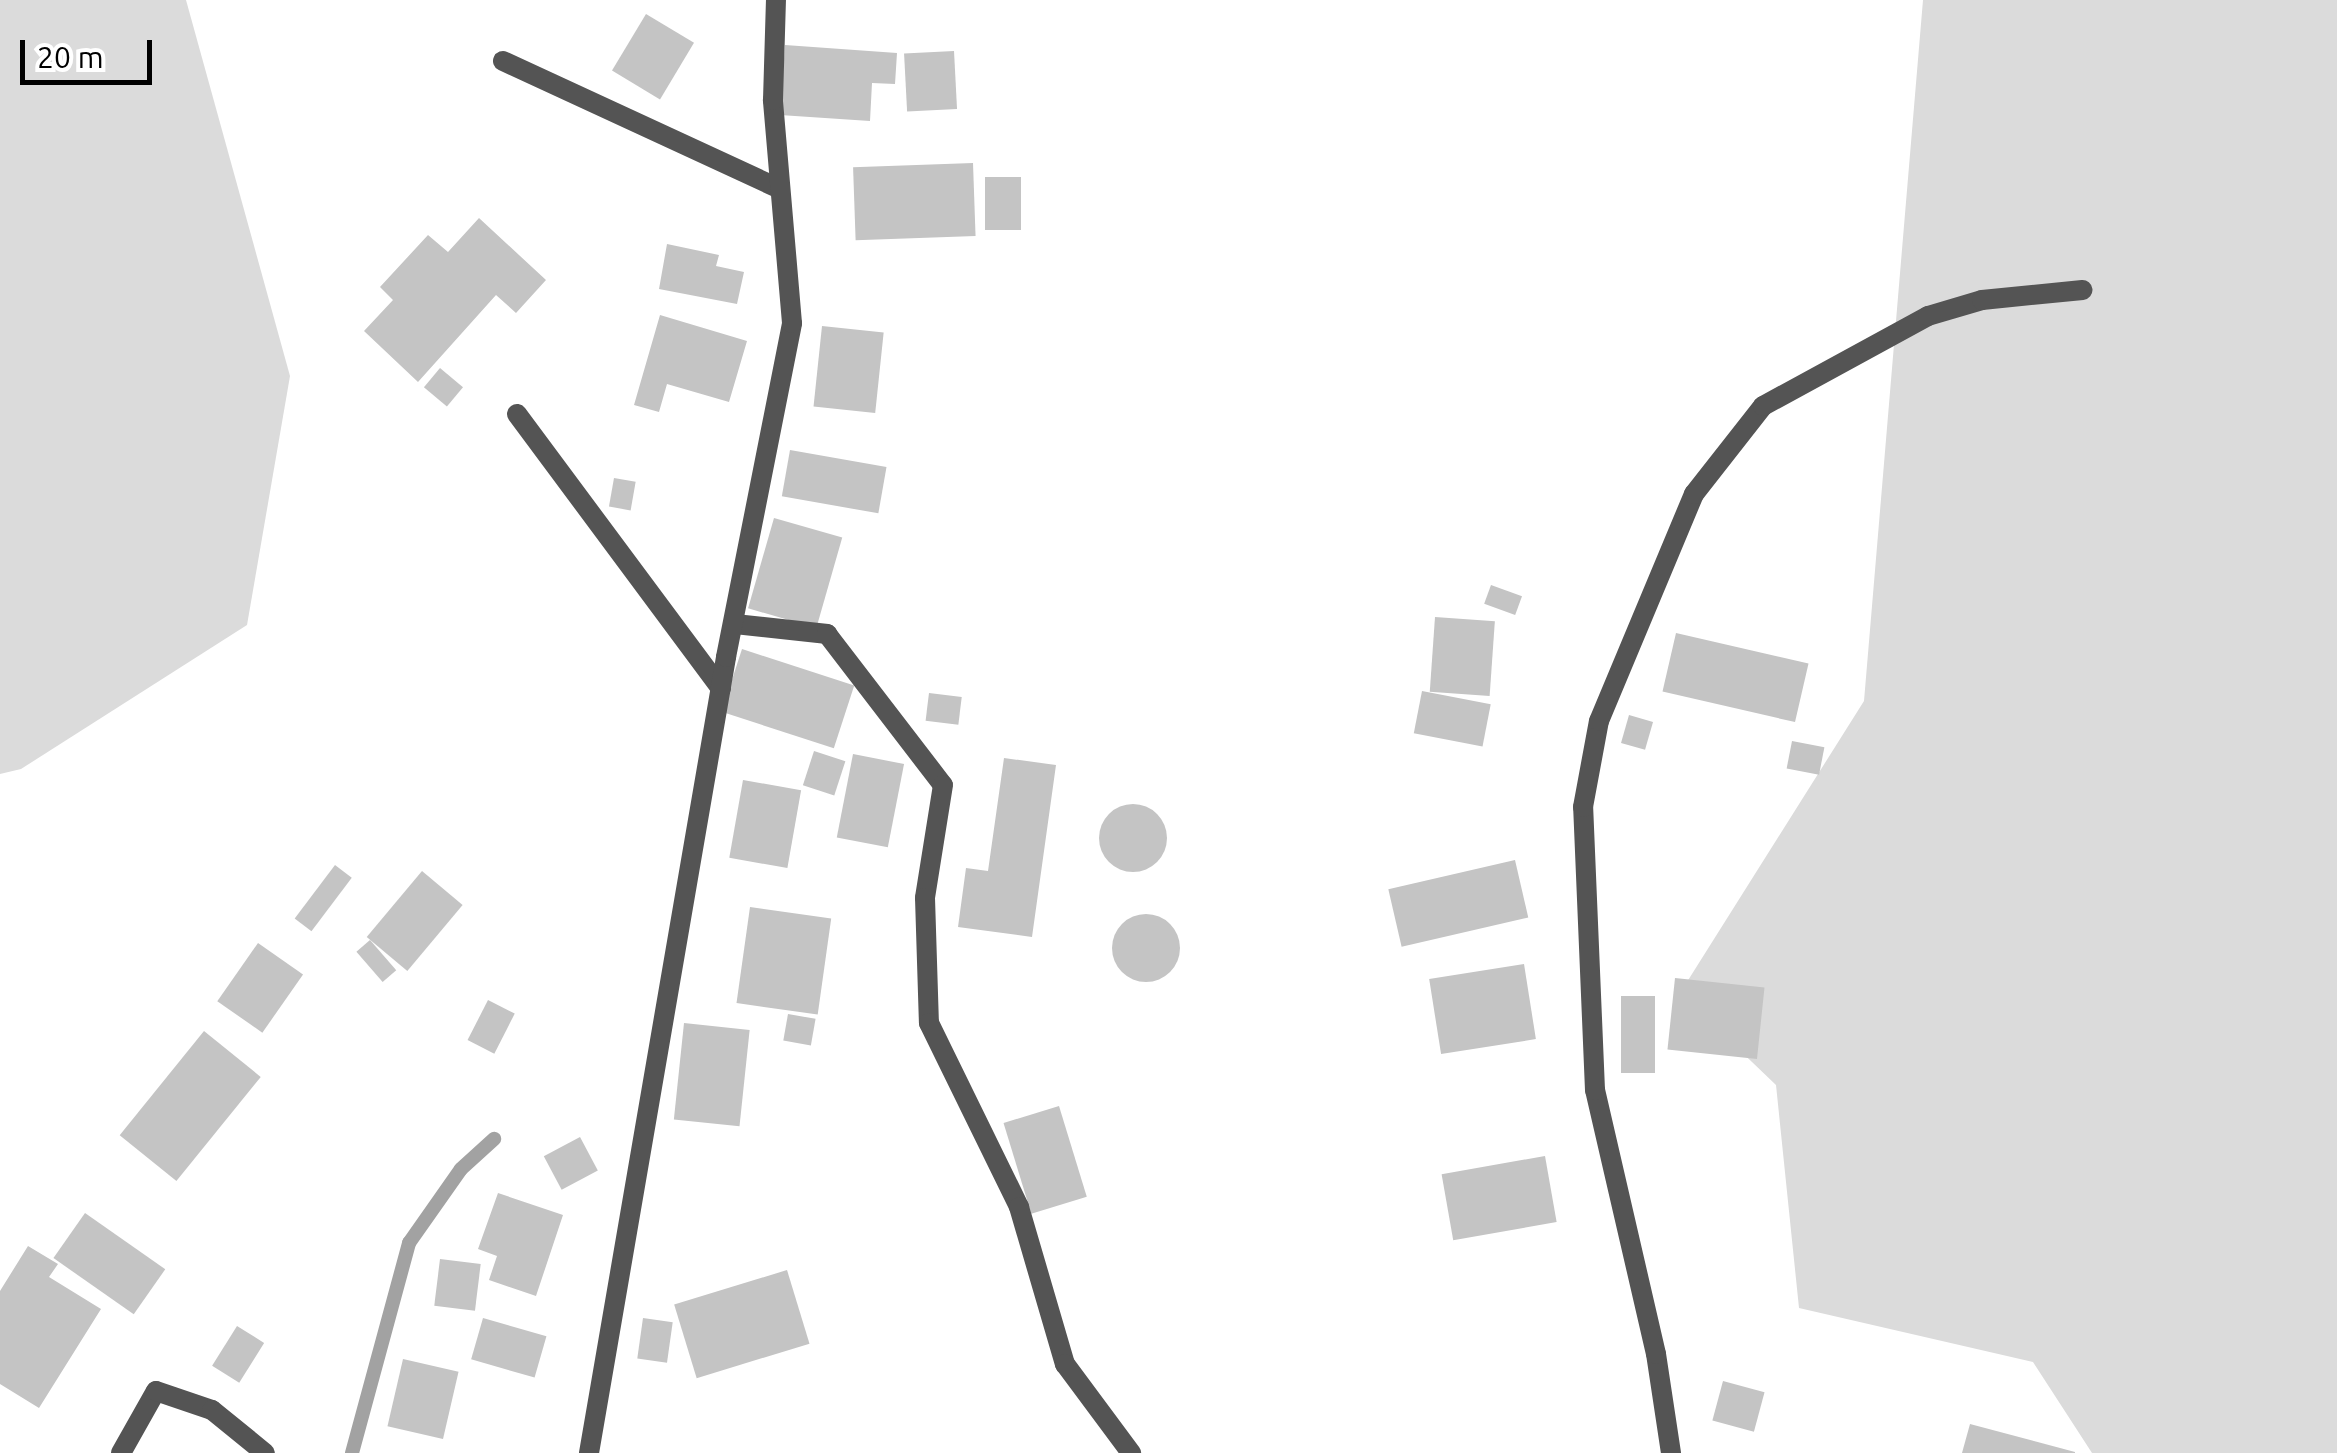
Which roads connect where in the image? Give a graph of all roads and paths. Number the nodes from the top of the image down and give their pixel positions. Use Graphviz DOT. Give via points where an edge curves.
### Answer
graph roads {
  1 [pos="776,0"];
  2 [pos="503,61"];
  3 [pos="780,189"];
  4 [pos="2083,290"];
  5 [pos="517,414"];
  6 [pos="735,624"];
  7 [pos="721,690"];
  8 [pos="121,1453"];
  9 [pos="265,1453"];
  10 [pos="589,1453"];
  11 [pos="1131,1453"];
  12 [pos="1671,1453"];
  1 -- 3 [label="street" via="773,100"];
  2 -- 3 [label="street"];
  3 -- 6 [label="street" via="792,322"];
  4 -- 12 [label="street" via="1982,300 1928,316 1763,406 1694,494 1599,721 1583,807 1595,1090 1656,1354"];
  5 -- 7 [label="street"];
  6 -- 7 [label="street"];
  6 -- 11 [label="street" via="827,634 943,785 925,898 928,1022 1019,1207 1065,1364"];
  7 -- 10 [label="street"];
  8 -- 9 [label="street" via="156,1391 212,1410"];
}
